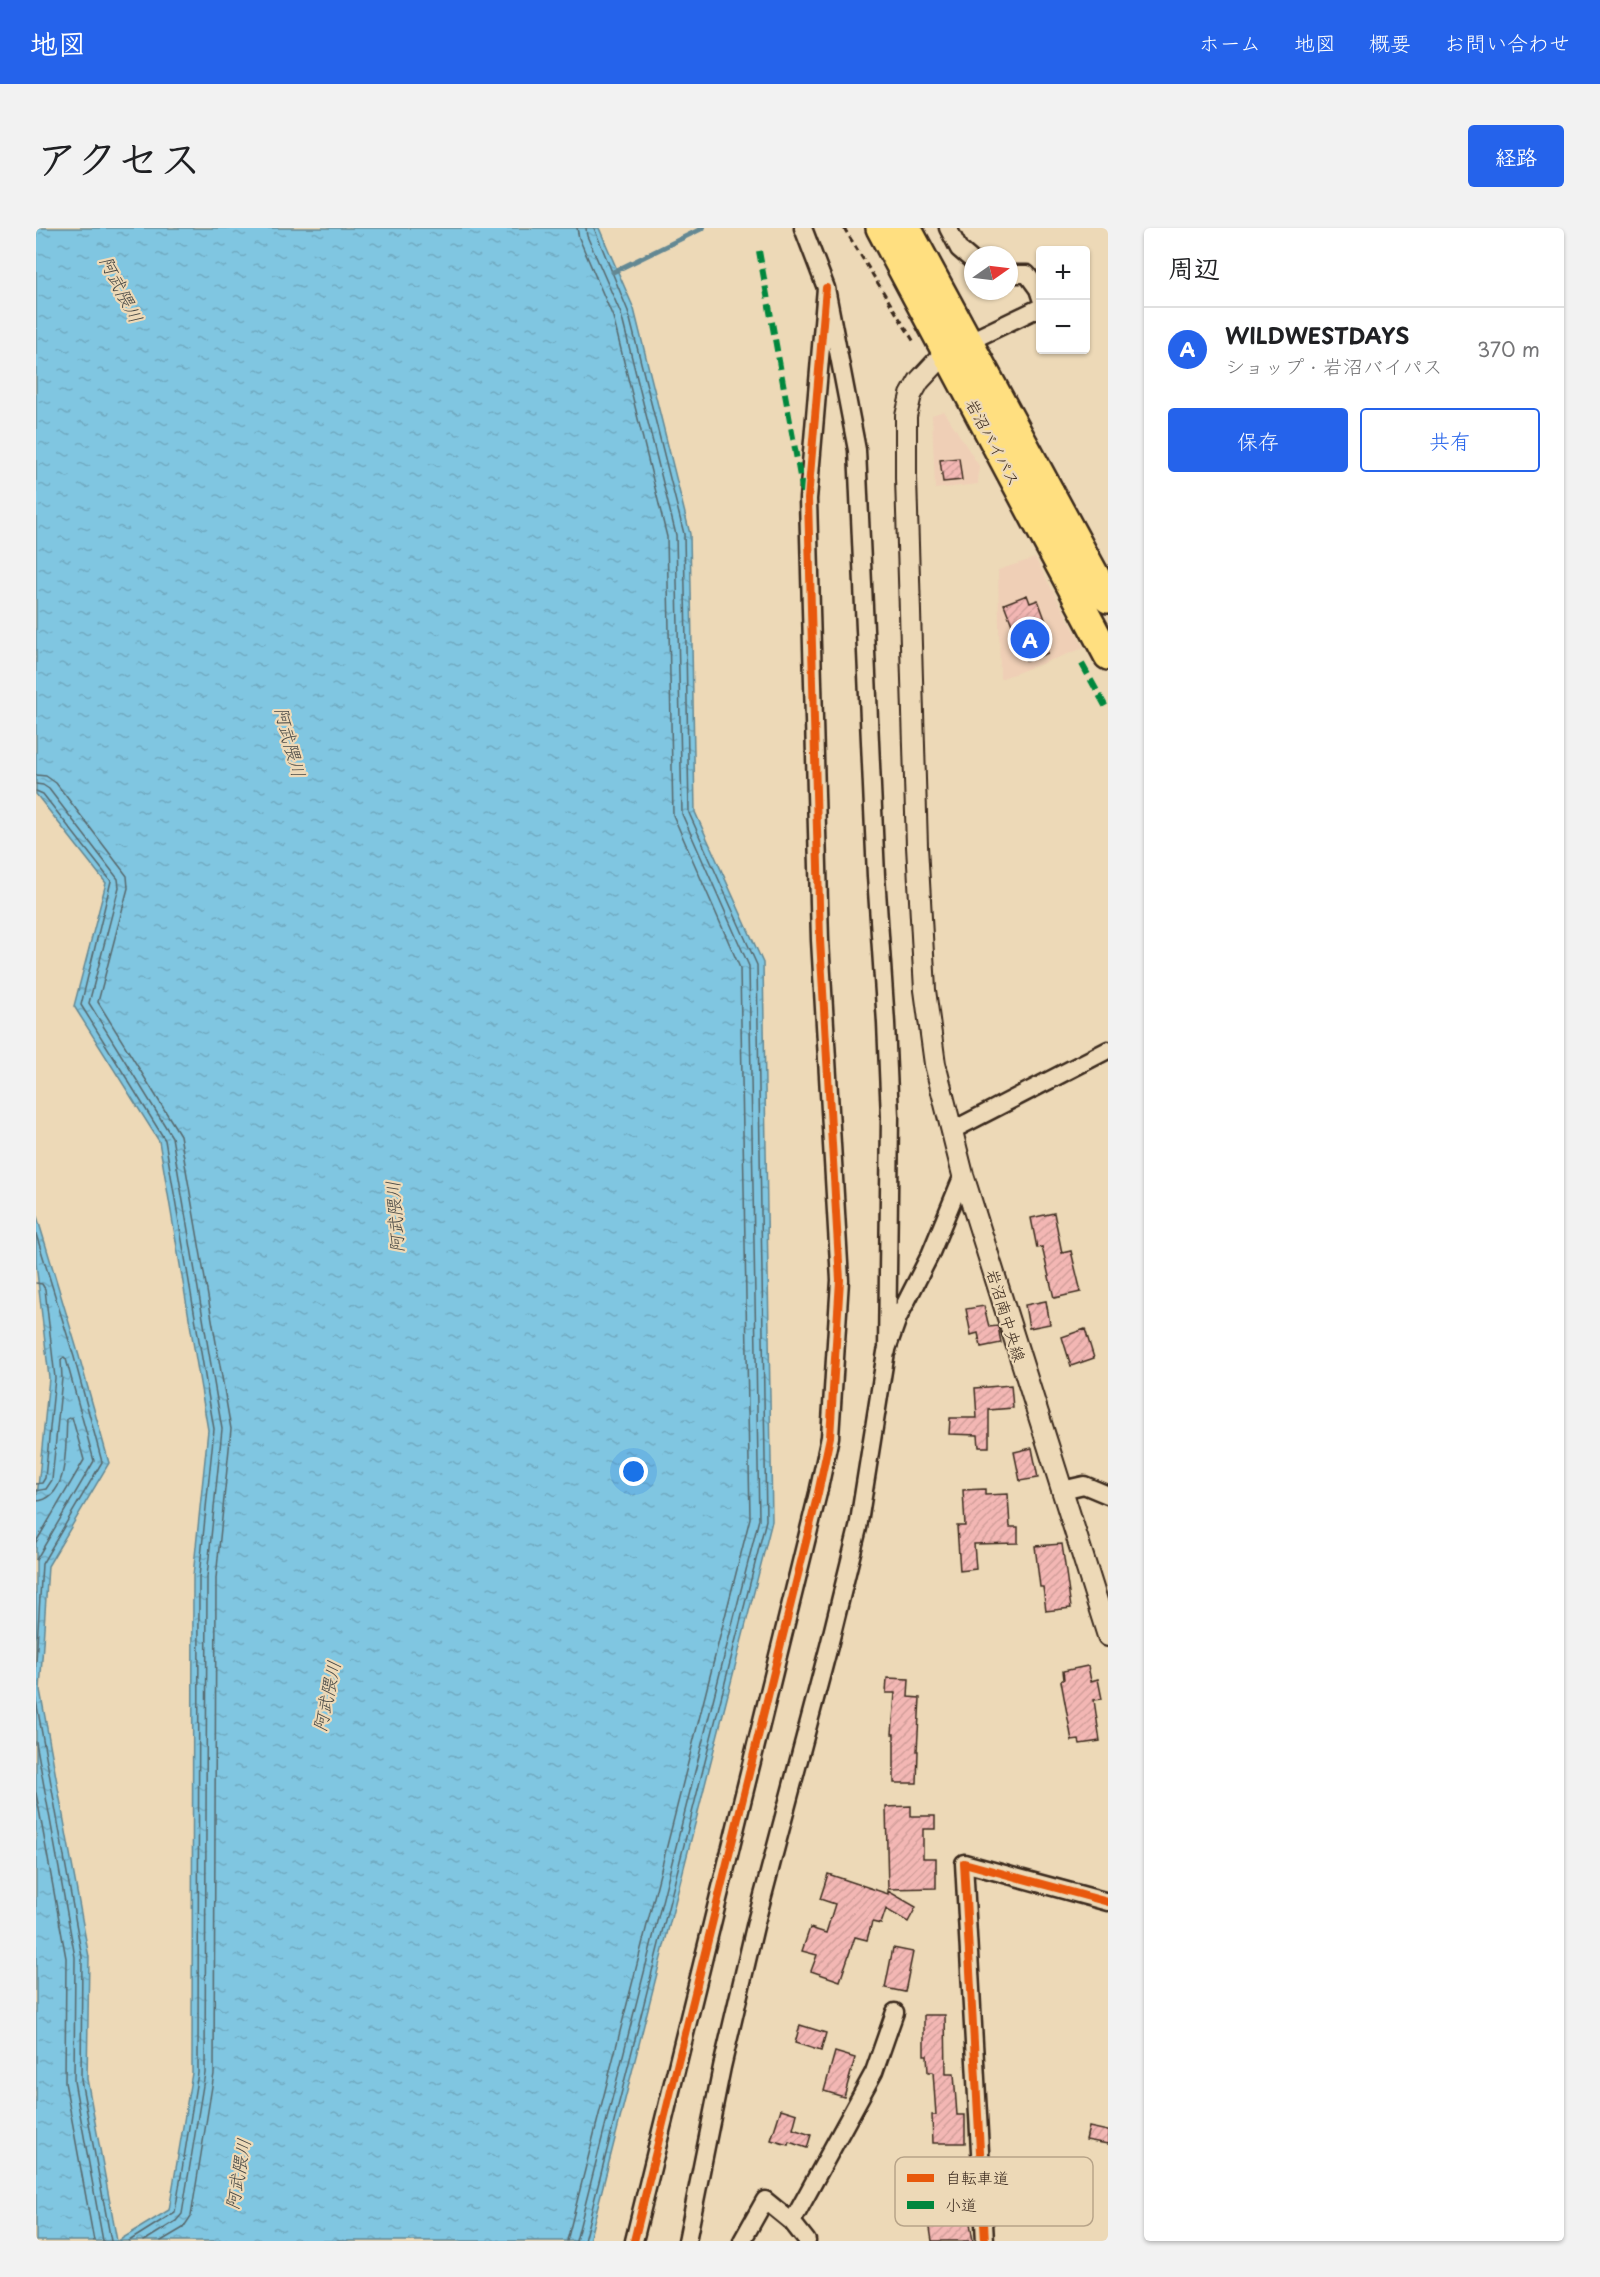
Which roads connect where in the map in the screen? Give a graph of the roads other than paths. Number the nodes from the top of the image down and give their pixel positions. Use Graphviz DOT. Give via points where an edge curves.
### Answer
graph roads {
  1 [pos="803,228"];
  2 [pos="880,228"];
  3 [pos="908,228"];
  4 [pos="948,228"];
  5 [pos="964,253"];
  6 [pos="1018,274"];
  7 [pos="1036,286"];
  8 [pos="826,288"];
  9 [pos="1036,310"];
  10 [pos="946,345"];
  11 [pos="1108,599"];
  12 [pos="1108,656"];
  13 [pos="1108,1050"];
  14 [pos="951,1131"];
  15 [pos="963,1175"];
  16 [pos="887,1351"];
  17 [pos="1062,1490"];
  18 [pos="1108,1495"];
  19 [pos="1108,1636"];
  20 [pos="1108,1902"];
  21 [pos="895,2012"];
  22 [pos="980,2157"];
  23 [pos="691,2213"];
  24 [pos="792,2222"];
  25 [pos="984,2226"];
  26 [pos="634,2241"];
  27 [pos="681,2241"];
  28 [pos="687,2241"];
  29 [pos="742,2241"];
  30 [pos="807,2241"];
  31 [pos="985,2241"];
  1 -- 8 [label="street"];
  2 -- 10 [label="highway, 岩沼バイパス"];
  3 -- 10 [label="highway, 岩沼バイパス"];
  4 -- 5 [label="street"];
  6 -- 7 [label="street" via="1027,274"];
  8 -- 16 [label="street" via="857,450 890,1117"];
  8 -- 26 [label="street" via="808,499 820,939 840,1280 830,1437"];
  9 -- 10 [label="street"];
  10 -- 11 [label="highway, 岩沼バイパス"];
  10 -- 12 [label="highway, 岩沼バイパス"];
  10 -- 14 [label="street, 岩沼南中央線" via="911,394 905,436 925,990 935,1064"];
  13 -- 14 [label="street"];
  14 -- 15 [label="street, 岩沼南中央線"];
  15 -- 16 [label="street"];
  15 -- 17 [label="street, 岩沼南中央線"];
  16 -- 23 [label="street" via="858,1528 756,1922"];
  17 -- 18 [label="street" via="1084,1485"];
  17 -- 19 [label="street, 岩沼南中央線"];
  20 -- 22 [label="street" via="964,1863"];
  21 -- 24 [label="street" via="874,2072"];
  23 -- 27 [label="street"];
  23 -- 28 [label="street"];
  24 -- 29 [label="street" via="765,2200"];
  24 -- 30 [label="street"];
  25 -- 31 [label="street"];
}
